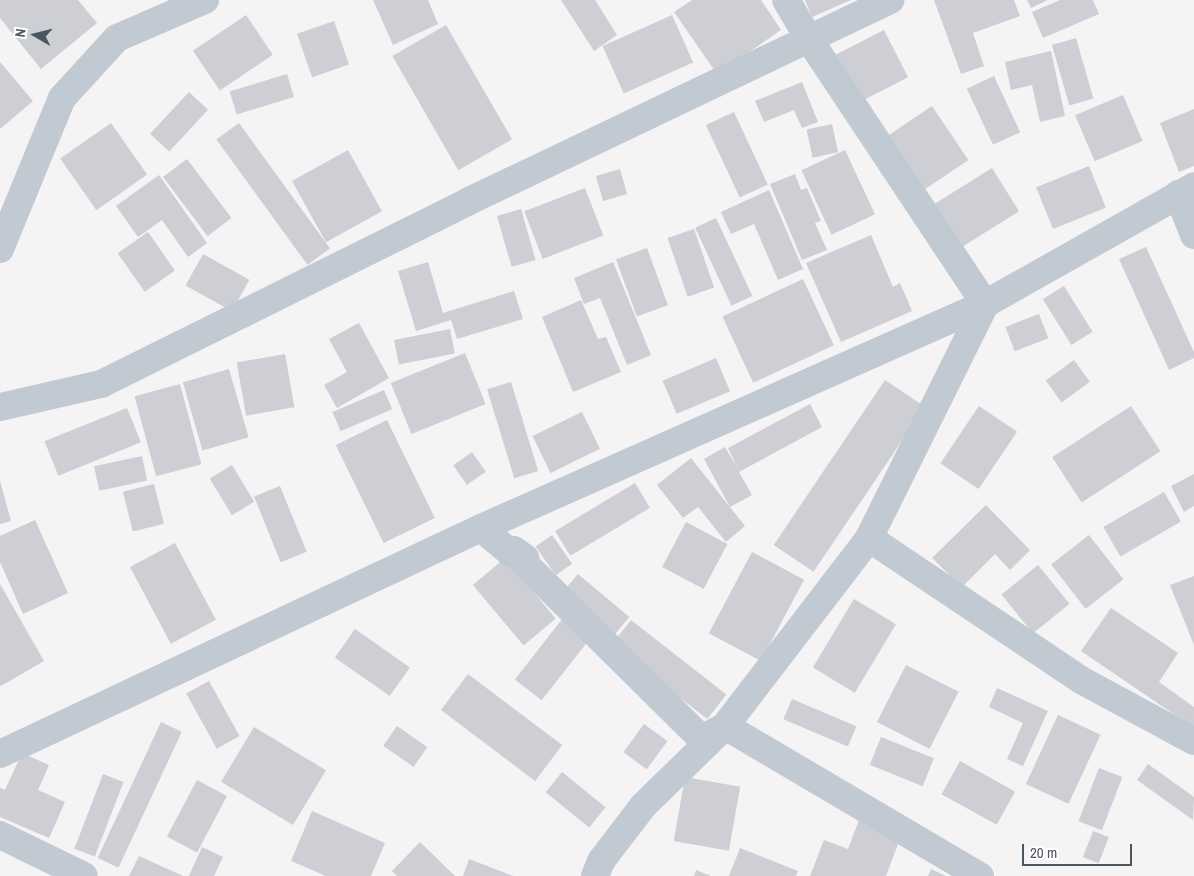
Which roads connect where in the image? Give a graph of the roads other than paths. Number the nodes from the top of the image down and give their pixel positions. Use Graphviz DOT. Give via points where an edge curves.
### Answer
graph roads {
  1 [pos="205,0"];
  2 [pos="786,0"];
  3 [pos="892,0"];
  4 [pos="809,39"];
  5 [pos="1186,190"];
  6 [pos="1194,235"];
  7 [pos="0,248"];
  8 [pos="985,304"];
  9 [pos="0,407"];
  10 [pos="481,528"];
  11 [pos="869,538"];
  12 [pos="725,726"];
  13 [pos="1194,741"];
  14 [pos="0,754"];
  15 [pos="0,835"];
  16 [pos="84,876"];
  17 [pos="595,876"];
  18 [pos="980,876"];
  1 -- 7 [label="street" via="117,38 62,98"];
  2 -- 4 [label="street"];
  3 -- 4 [label="street"];
  4 -- 8 [label="street"];
  4 -- 9 [label="street" via="460,206 101,384"];
  5 -- 6 [label="street"];
  5 -- 8 [label="street"];
  8 -- 10 [label="street"];
  8 -- 11 [label="street"];
  10 -- 12 [label="street" via="511,553 514,550 525,558 522,561 702,739"];
  10 -- 14 [label="street"];
  11 -- 12 [label="street"];
  11 -- 13 [label="street" via="1081,680"];
  12 -- 17 [label="street" via="644,806 601,861"];
  12 -- 18 [label="street"];
  15 -- 16 [label="street"];
}
